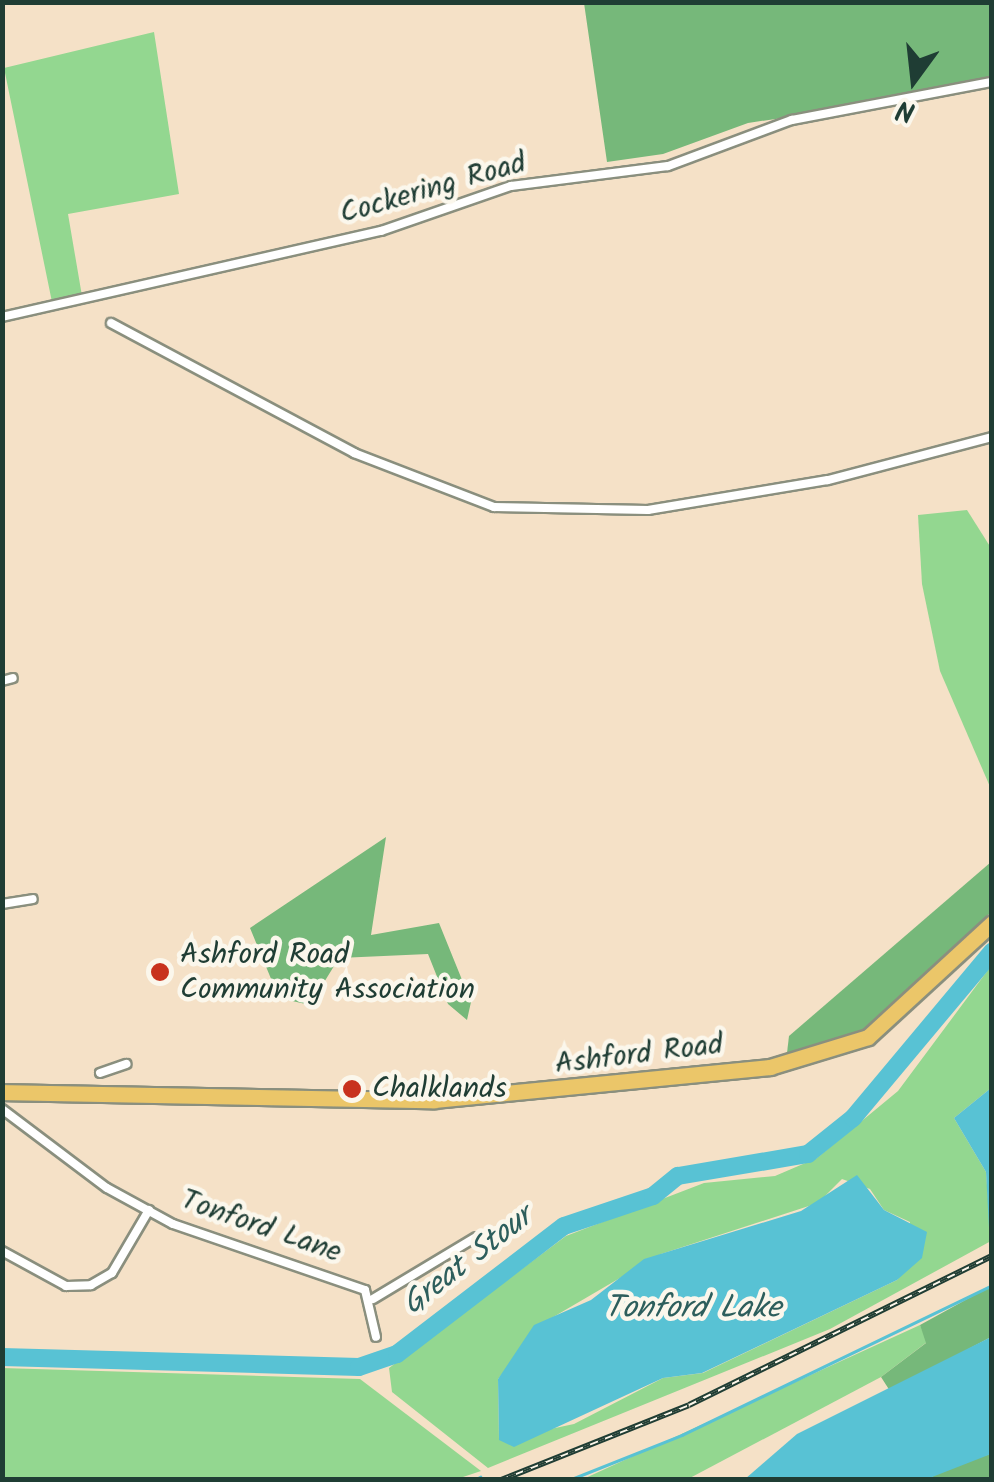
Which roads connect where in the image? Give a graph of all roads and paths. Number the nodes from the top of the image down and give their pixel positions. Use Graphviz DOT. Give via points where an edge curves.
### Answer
graph roads {
  1 [pos="992,82"];
  2 [pos="2,317"];
  3 [pos="110,323"];
  4 [pos="992,437"];
  5 [pos="13,678"];
  6 [pos="2,681"];
  7 [pos="33,900"];
  8 [pos="2,904"];
  9 [pos="992,923"];
  10 [pos="126,1064"];
  11 [pos="100,1072"];
  12 [pos="2,1092"];
  13 [pos="2,1108"];
  14 [pos="148,1210"];
  15 [pos="476,1238"];
  16 [pos="457,1248"];
  17 [pos="2,1251"];
  18 [pos="461,1259"];
  19 [pos="373,1299"];
  20 [pos="376,1337"];
  1 -- 2 [label="street, Cockering Road" via="792,120 668,166 511,186 381,230"];
  3 -- 4 [label="street" via="354,452 494,507 648,510 828,480"];
  5 -- 6 [label="street"];
  7 -- 8 [label="street"];
  9 -- 12 [label="highway, Ashford Road" via="868,1038 770,1067 434,1100"];
  10 -- 11 [label="street"];
  13 -- 14 [label="street, Tonford Lane"];
  14 -- 17 [label="street" via="112,1273 91,1285 66,1286"];
  14 -- 19 [label="street, Tonford Lane" via="328,1272"];
  15 -- 16 [label="street"];
  16 -- 18 [label="street"];
  16 -- 19 [label="street"];
  19 -- 20 [label="street"];
}
